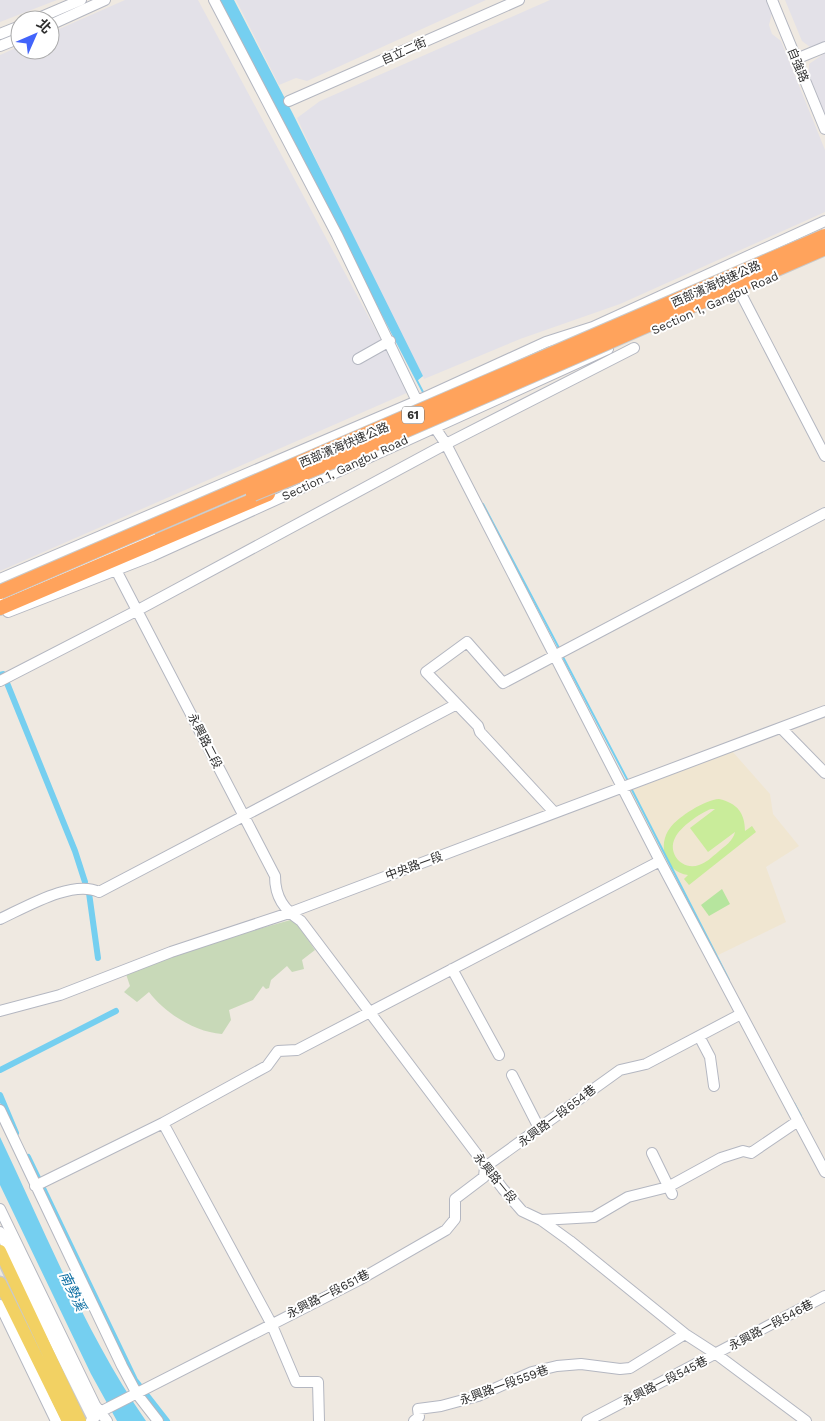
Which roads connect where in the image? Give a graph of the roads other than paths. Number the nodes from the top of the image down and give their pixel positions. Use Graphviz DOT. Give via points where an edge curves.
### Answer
graph roads {
  1 [pos="81,0"];
  2 [pos="105,0"];
  3 [pos="214,0"];
  4 [pos="519,0"];
  5 [pos="772,0"];
  6 [pos="58,10"];
  7 [pos="60,20"];
  8 [pos="825,47"];
  9 [pos="796,59"];
  10 [pos="289,101"];
  11 [pos="825,129"];
  12 [pos="825,221"];
  13 [pos="825,236"];
  14 [pos="825,248"];
  15 [pos="825,255"];
  16 [pos="740,292"];
  17 [pos="594,327"];
  18 [pos="390,341"];
  19 [pos="634,348"];
  20 [pos="603,352"];
  21 [pos="358,359"];
  22 [pos="538,368"];
  23 [pos="418,401"];
  24 [pos="428,415"];
  25 [pos="434,427"];
  26 [pos="446,444"];
  27 [pos="825,456"];
  28 [pos="825,513"];
  29 [pos="116,570"];
  30 [pos="0,579"];
  31 [pos="1,598"];
  32 [pos="138,610"];
  33 [pos="0,615"];
  34 [pos="554,655"];
  35 [pos="0,680"];
  36 [pos="457,704"];
  37 [pos="825,711"];
  38 [pos="781,728"];
  39 [pos="825,773"];
  40 [pos="622,787"];
  41 [pos="553,811"];
  42 [pos="244,816"];
  43 [pos="660,861"];
  44 [pos="288,912"];
  45 [pos="0,918"];
  46 [pos="452,969"];
  47 [pos="0,1011"];
  48 [pos="371,1013"];
  49 [pos="741,1014"];
  50 [pos="700,1038"];
  51 [pos="499,1055"];
  52 [pos="512,1074"];
  53 [pos="714,1086"];
  54 [pos="0,1110"];
  55 [pos="798,1121"];
  56 [pos="164,1123"];
  57 [pos="539,1128"];
  58 [pos="652,1153"];
  59 [pos="485,1167"];
  60 [pos="825,1172"];
  61 [pos="35,1186"];
  62 [pos="670,1190"];
  63 [pos="0,1209"];
  64 [pos="540,1220"];
  65 [pos="0,1232"];
  66 [pos="0,1251"];
  67 [pos="0,1283"];
  68 [pos="825,1296"];
  69 [pos="0,1305"];
  70 [pos="271,1323"];
  71 [pos="686,1334"];
  72 [pos="716,1354"];
  73 [pos="137,1394"];
  74 [pos="94,1418"];
  75 [pos="56,1421"];
  76 [pos="68,1421"];
  77 [pos="80,1421"];
  78 [pos="107,1421"];
  79 [pos="158,1421"];
  80 [pos="319,1421"];
  81 [pos="414,1421"];
  82 [pos="587,1421"];
  83 [pos="806,1421"];
  1 -- 6 [label="street"];
  2 -- 7 [label="street"];
  3 -- 18 [label="street"];
  4 -- 10 [label="street, 自立二街"];
  5 -- 9 [label="street, 自強路"];
  8 -- 9 [label="street"];
  9 -- 11 [label="street, 自強路"];
  12 -- 17 [label="street"];
  13 -- 31 [label="highway, 西部濱海快速公路 / 61, bridge"];
  14 -- 31 [label="highway, 西部濱海快速公路 / 61, bridge" via="356,452"];
  15 -- 16 [label="street, Section 1, Gangbu Road"];
  16 -- 20 [label="street, Section 1, Gangbu Road"];
  16 -- 27 [label="street"];
  17 -- 22 [label="street"];
  17 -- 23 [label="street" via="546,342"];
  18 -- 21 [label="street"];
  18 -- 23 [label="street"];
  19 -- 26 [label="street"];
  20 -- 22 [label="street"];
  20 -- 25 [label="street, Section 1, Gangbu Road"];
  22 -- 24 [label="street, Section 1, Gangbu Road"];
  23 -- 24 [label="street"];
  23 -- 30 [label="street"];
  24 -- 25 [label="street"];
  24 -- 31 [label="street, Section 1, Gangbu Road"];
  25 -- 26 [label="street"];
  25 -- 29 [label="street, Section 1, Gangbu Road"];
  26 -- 32 [label="street"];
  26 -- 34 [label="street"];
  28 -- 34 [label="street"];
  29 -- 32 [label="street, 永興路二段"];
  29 -- 33 [label="street, Section 1, Gangbu Road"];
  32 -- 35 [label="street"];
  32 -- 42 [label="street, 永興路二段"];
  34 -- 36 [label="street" via="503,683 467,642 426,672"];
  34 -- 40 [label="street"];
  36 -- 41 [label="street"];
  36 -- 42 [label="street"];
  37 -- 38 [label="street, 中央路一段"];
  38 -- 39 [label="street"];
  38 -- 40 [label="street, 中央路一段"];
  40 -- 41 [label="street, 中央路一段"];
  40 -- 43 [label="street"];
  41 -- 44 [label="street, 中央路一段"];
  42 -- 44 [label="street, 永興路二段" via="275,876 277,896"];
  42 -- 45 [label="street" via="99,892 80,887"];
  43 -- 46 [label="street"];
  43 -- 49 [label="street"];
  44 -- 47 [label="street, 中央路一段" via="60,995"];
  44 -- 48 [label="street, 永興路一段" via="301,921"];
  46 -- 48 [label="street"];
  46 -- 51 [label="street"];
  48 -- 56 [label="street" via="297,1050 278,1051 267,1066"];
  48 -- 59 [label="street, 永興路一段"];
  49 -- 50 [label="street, 永興路一段654巷"];
  49 -- 55 [label="street"];
  50 -- 53 [label="street" via="710,1057"];
  50 -- 57 [label="street, 永興路一段654巷" via="646,1064 620,1070"];
  52 -- 57 [label="street"];
  54 -- 61 [label="street"];
  55 -- 60 [label="street"];
  55 -- 62 [label="street" via="751,1153 743,1151 721,1158"];
  56 -- 61 [label="street"];
  56 -- 70 [label="street"];
  57 -- 59 [label="street, 永興路一段654巷"];
  58 -- 62 [label="street"];
  59 -- 64 [label="street, 永興路一段" via="522,1211"];
  59 -- 70 [label="street, 永興路一段651巷" via="484,1177 455,1199 455,1219 446,1230 359,1280"];
  61 -- 73 [label="street"];
  62 -- 64 [label="street" via="628,1197 594,1218"];
  63 -- 74 [label="street"];
  64 -- 71 [label="street, 永興路一段"];
  65 -- 74 [label="street"];
  66 -- 77 [label="main road"];
  67 -- 76 [label="main road"];
  68 -- 72 [label="street, 永興路一段546巷"];
  69 -- 75 [label="street"];
  70 -- 73 [label="street, 永興路一段651巷"];
  70 -- 80 [label="street" via="296,1382 318,1382"];
  71 -- 72 [label="street, 永興路一段"];
  71 -- 81 [label="street, 永興路一段559巷" via="630,1368 581,1364 552,1367 532,1372 478,1396 418,1409 419,1418"];
  72 -- 82 [label="street, 永興路一段545巷"];
  72 -- 83 [label="street, 永興路一段"];
  73 -- 74 [label="street, 永興路一段651巷"];
  73 -- 79 [label="street"];
  74 -- 78 [label="street"];
}
